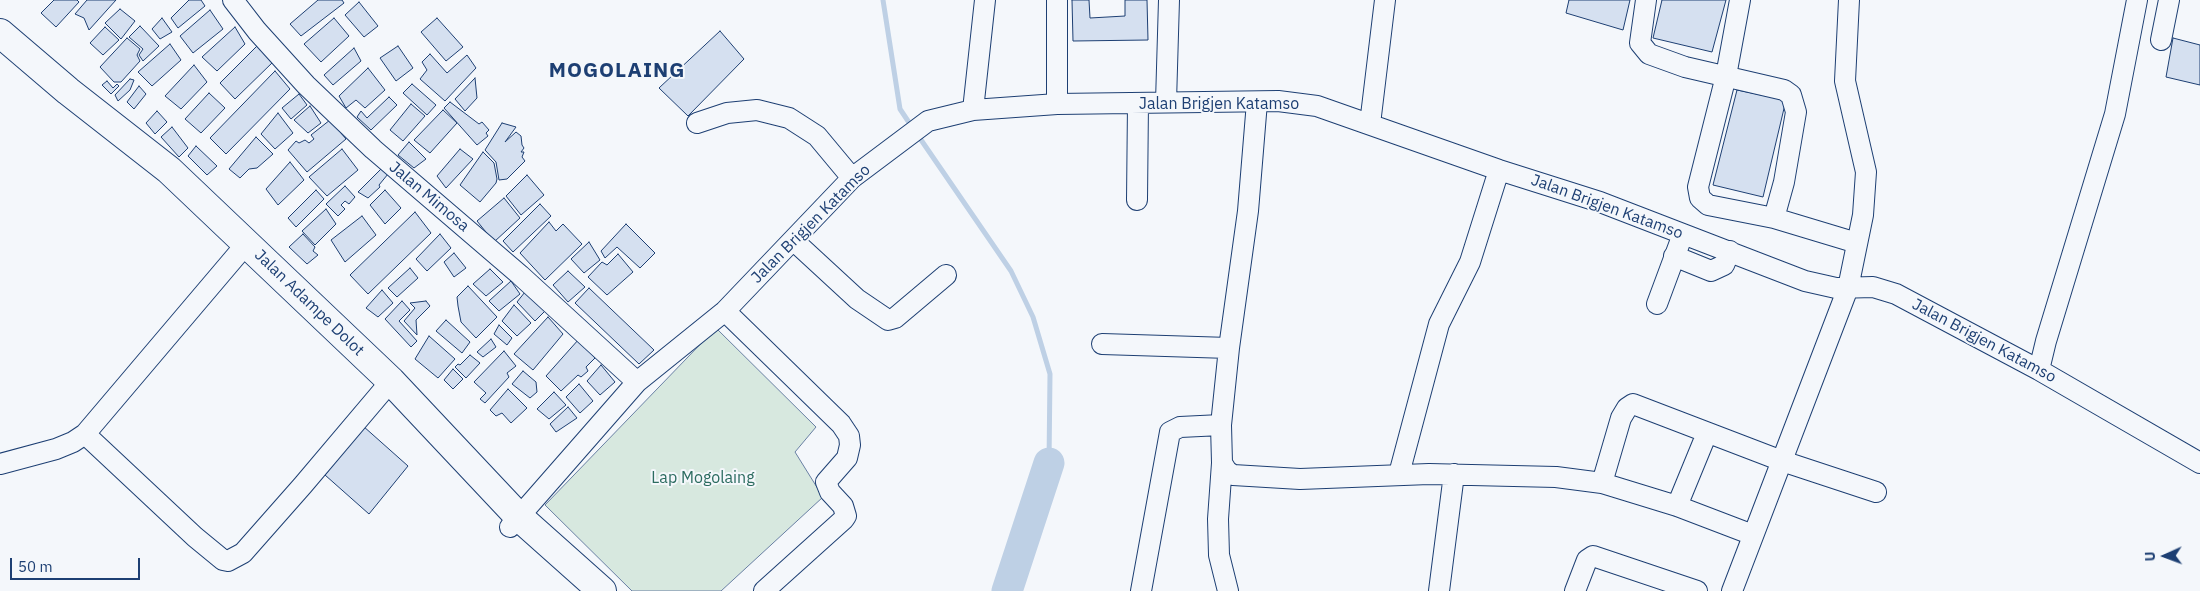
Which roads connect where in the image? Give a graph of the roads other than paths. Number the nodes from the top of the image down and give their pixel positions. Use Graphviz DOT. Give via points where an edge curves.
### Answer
graph roads {
  1 [pos="233,0"];
  2 [pos="985,0"];
  3 [pos="1057,0"];
  4 [pos="1169,0"];
  5 [pos="1385,0"];
  6 [pos="1646,0"];
  7 [pos="1740,0"];
  8 [pos="1849,0"];
  9 [pos="2137,0"];
  10 [pos="2169,0"];
  11 [pos="0,33"];
  12 [pos="2162,40"];
  13 [pos="0,49"];
  14 [pos="1726,76"];
  15 [pos="1166,102"];
  16 [pos="1257,102"];
  17 [pos="1138,103"];
  18 [pos="1057,104"];
  19 [pos="973,110"];
  20 [pos="698,123"];
  21 [pos="1370,124"];
  22 [pos="1499,170"];
  23 [pos="852,178"];
  24 [pos="1137,200"];
  25 [pos="1774,218"];
  26 [pos="1683,234"];
  27 [pos="793,240"];
  28 [pos="1857,243"];
  29 [pos="243,249"];
  30 [pos="1730,251"];
  31 [pos="1674,256"];
  32 [pos="946,275"];
  33 [pos="1848,288"];
  34 [pos="1657,304"];
  35 [pos="725,311"];
  36 [pos="1102,344"];
  37 [pos="1228,348"];
  38 [pos="2039,370"];
  39 [pos="637,382"];
  40 [pos="387,386"];
  41 [pos="1221,425"];
  42 [pos="1707,433"];
  43 [pos="85,434"];
  44 [pos="1782,461"];
  45 [pos="1222,463"];
  46 [pos="2200,463"];
  47 [pos="0,464"];
  48 [pos="1399,474"];
  49 [pos="1454,474"];
  50 [pos="1602,483"];
  51 [pos="1876,492"];
  52 [pos="1677,506"];
  53 [pos="515,522"];
  54 [pos="1753,535"];
  55 [pos="1689,590"];
  56 [pos="582,591"];
  57 [pos="602,591"];
  58 [pos="764,591"];
  59 [pos="1141,591"];
  60 [pos="1228,591"];
  61 [pos="1439,591"];
  62 [pos="1575,591"];
  63 [pos="1732,591"];
  1 -- 39 [label="street, Jalan Mimosa" via="306,85 373,150 520,275"];
  2 -- 19 [label="street"];
  3 -- 18 [label="street"];
  4 -- 15 [label="street"];
  5 -- 21 [label="street"];
  6 -- 14 [label="street" via="1640,36 1644,50 1685,67"];
  7 -- 14 [label="street"];
  8 -- 28 [label="street" via="1845,81 1866,172"];
  9 -- 38 [label="street" via="2115,114"];
  10 -- 12 [label="street"];
  11 -- 29 [label="highway, Jalan Adampe Dolot" via="169,170"];
  13 -- 29 [label="highway, Jalan Adampe Dolot"];
  14 -- 25 [label="street" via="1784,90 1795,103 1790,147"];
  14 -- 25 [label="street" via="1698,187 1700,198 1708,205"];
  15 -- 16 [label="street, Jalan Brigjen Katamso"];
  15 -- 17 [label="street, Jalan Brigjen Katamso"];
  16 -- 21 [label="street, Jalan Brigjen Katamso" via="1317,106"];
  16 -- 37 [label="street" via="1248,211"];
  17 -- 18 [label="street, Jalan Brigjen Katamso"];
  17 -- 24 [label="street"];
  18 -- 19 [label="street, Jalan Brigjen Katamso"];
  19 -- 23 [label="street, Jalan Brigjen Katamso" via="928,120"];
  20 -- 23 [label="street" via="727,113 757,110 789,118 817,136"];
  21 -- 22 [label="street, Jalan Brigjen Katamso"];
  22 -- 26 [label="street, Jalan Brigjen Katamso" via="1600,202"];
  22 -- 48 [label="street" via="1470,262 1439,324"];
  23 -- 27 [label="street, Jalan Brigjen Katamso"];
  25 -- 28 [label="street"];
  26 -- 30 [label="street, Jalan Brigjen Katamso"];
  26 -- 31 [label="street"];
  27 -- 32 [label="street" via="857,299 888,320 895,318"];
  27 -- 35 [label="street, Jalan Brigjen Katamso"];
  28 -- 33 [label="street"];
  29 -- 40 [label="highway, Jalan Adampe Dolot"];
  29 -- 43 [label="street"];
  30 -- 31 [label="street" via="1724,264 1711,271"];
  30 -- 33 [label="street, Jalan Brigjen Katamso" via="1805,281"];
  31 -- 34 [label="street"];
  33 -- 38 [label="street, Jalan Brigjen Katamso" via="1884,290"];
  33 -- 44 [label="street"];
  35 -- 39 [label="street, Jalan Brigjen Katamso"];
  35 -- 58 [label="street" via="841,424 849,436 847,458 826,482 846,516"];
  36 -- 37 [label="street"];
  37 -- 41 [label="street"];
  38 -- 46 [label="street, Jalan Brigjen Katamso"];
  39 -- 53 [label="street, Jalan Brigjen Katamso"];
  40 -- 43 [label="street" via="304,485 242,553 228,561 195,537"];
  40 -- 53 [label="highway, Jalan Adampe Dolot"];
  41 -- 45 [label="street"];
  41 -- 59 [label="street" via="1180,427 1170,432"];
  42 -- 44 [label="street"];
  42 -- 50 [label="street" via="1630,405 1621,418"];
  42 -- 52 [label="street"];
  43 -- 47 [label="street" via="56,449"];
  44 -- 51 [label="street"];
  44 -- 54 [label="street"];
  45 -- 48 [label="street" via="1233,475 1265,478"];
  45 -- 60 [label="street" via="1219,555"];
  48 -- 49 [label="street"];
  49 -- 50 [label="street" via="1540,475"];
  49 -- 61 [label="street"];
  50 -- 52 [label="street"];
  52 -- 54 [label="street"];
  53 -- 56 [label="highway, Jalan Adampe Dolot"];
  53 -- 57 [label="highway, Jalan Adampe Dolot"];
  54 -- 63 [label="street"];
  55 -- 62 [label="street" via="1593,556 1587,560"];
}
